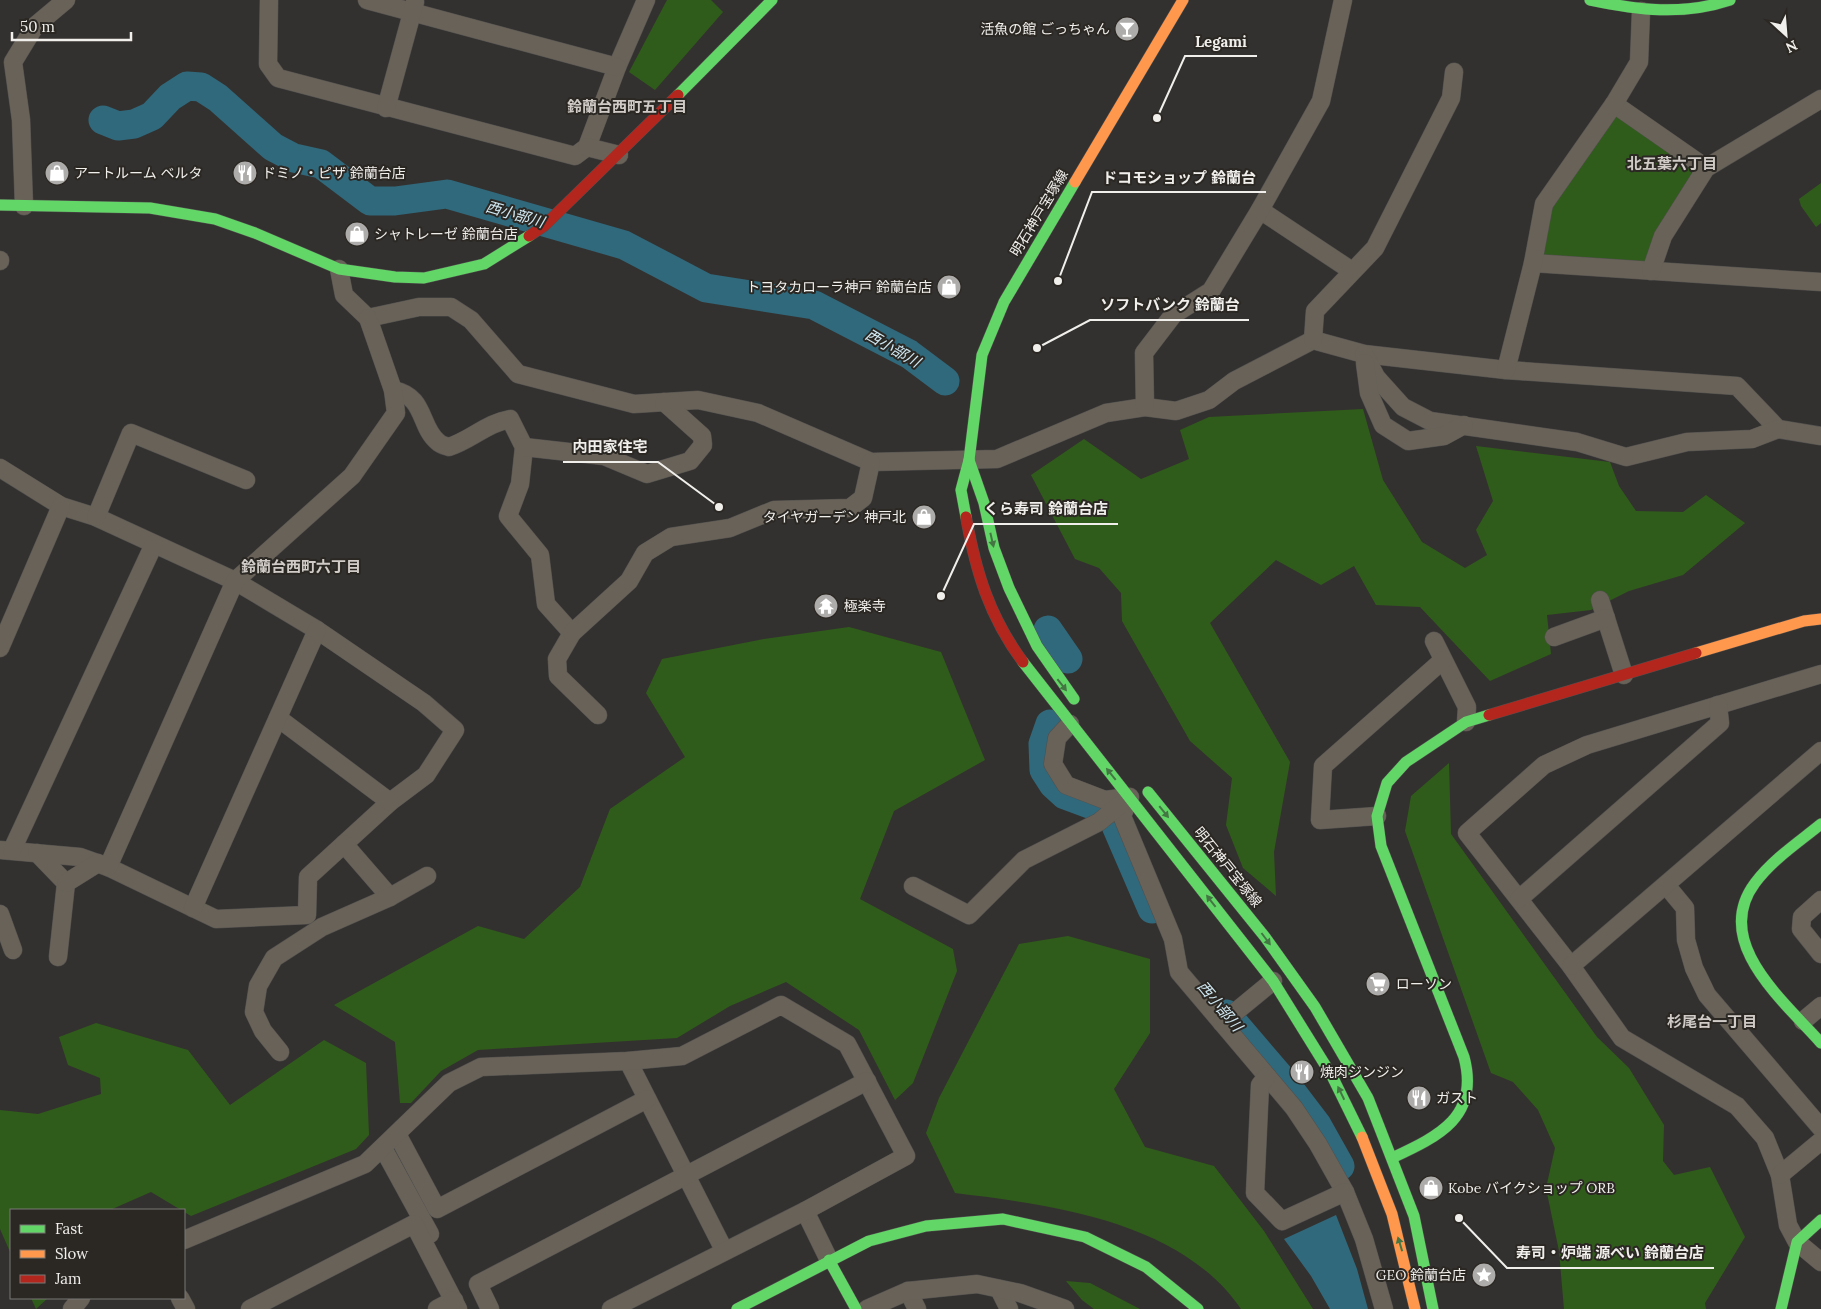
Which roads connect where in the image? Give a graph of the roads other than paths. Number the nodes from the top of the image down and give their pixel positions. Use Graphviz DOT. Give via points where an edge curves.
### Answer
graph roads {
  1 [pos="66,0"];
  2 [pos="269,0"];
  3 [pos="368,0"];
  4 [pos="646,0"];
  5 [pos="772,0"];
  6 [pos="1183,0"];
  7 [pos="1343,0"];
  8 [pos="1590,0"];
  9 [pos="1730,0"];
  10 [pos="414,6"];
  11 [pos="1641,11"];
  12 [pos="617,67"];
  13 [pos="1454,72"];
  14 [pos="1821,99"];
  15 [pos="1614,104"];
  16 [pos="386,108"];
  17 [pos="587,147"];
  18 [pos="619,155"];
  19 [pos="1706,168"];
  20 [pos="0,205"];
  21 [pos="24,206"];
  22 [pos="1260,210"];
  23 [pos="1533,262"];
  24 [pos="339,268"];
  25 [pos="1352,271"];
  26 [pos="1651,271"];
  27 [pos="1821,282"];
  28 [pos="368,318"];
  29 [pos="1313,340"];
  30 [pos="1364,354"];
  31 [pos="1506,370"];
  32 [pos="393,390"];
  33 [pos="664,402"];
  34 [pos="1145,407"];
  35 [pos="1464,425"];
  36 [pos="1778,429"];
  37 [pos="1821,436"];
  38 [pos="524,447"];
  39 [pos="969,460"];
  40 [pos="872,462"];
  41 [pos="0,468"];
  42 [pos="246,480"];
  43 [pos="61,506"];
  44 [pos="96,517"];
  45 [pos="154,544"];
  46 [pos="235,581"];
  47 [pos="1600,600"];
  48 [pos="1606,618"];
  49 [pos="1821,618"];
  50 [pos="317,630"];
  51 [pos="572,634"];
  52 [pos="1554,637"];
  53 [pos="1434,641"];
  54 [pos="0,648"];
  55 [pos="1443,660"];
  56 [pos="1821,674"];
  57 [pos="1624,675"];
  58 [pos="1718,705"];
  59 [pos="1082,709"];
  60 [pos="598,715"];
  61 [pos="278,718"];
  62 [pos="1466,722"];
  63 [pos="1070,724"];
  64 [pos="1821,752"];
  65 [pos="1143,785"];
  66 [pos="1130,797"];
  67 [pos="390,802"];
  68 [pos="1377,816"];
  69 [pos="1821,824"];
  70 [pos="344,844"];
  71 [pos="6,850"];
  72 [pos="37,853"];
  73 [pos="103,865"];
  74 [pos="427,876"];
  75 [pos="66,883"];
  76 [pos="1666,885"];
  77 [pos="913,886"];
  78 [pos="390,897"];
  79 [pos="1519,900"];
  80 [pos="1821,900"];
  81 [pos="193,908"];
  82 [pos="0,914"];
  83 [pos="13,950"];
  84 [pos="1821,954"];
  85 [pos="58,957"];
  86 [pos="1571,966"];
  87 [pos="1273,981"];
  88 [pos="1821,1006"];
  89 [pos="1803,1022"];
  90 [pos="1222,1023"];
  91 [pos="1821,1042"];
  92 [pos="280,1052"];
  93 [pos="628,1061"];
  94 [pos="1266,1076"];
  95 [pos="867,1081"];
  96 [pos="647,1099"];
  97 [pos="1821,1128"];
  98 [pos="397,1134"];
  99 [pos="1821,1141"];
  100 [pos="383,1148"];
  101 [pos="1392,1158"];
  102 [pos="686,1175"];
  103 [pos="1780,1175"];
  104 [pos="1345,1192"];
  105 [pos="805,1211"];
  106 [pos="1821,1220"];
  107 [pos="185,1240"];
  108 [pos="1797,1242"];
  109 [pos="724,1250"];
  110 [pos="829,1260"];
  111 [pos="1821,1262"];
  112 [pos="999,1289"];
  113 [pos="908,1292"];
  114 [pos="80,1299"];
  115 [pos="456,1305"];
  116 [pos="72,1309"];
  117 [pos="250,1309"];
  118 [pos="437,1309"];
  119 [pos="471,1309"];
  120 [pos="490,1309"];
  121 [pos="610,1309"];
  122 [pos="737,1309"];
  123 [pos="856,1309"];
  124 [pos="867,1309"];
  125 [pos="917,1309"];
  126 [pos="1009,1309"];
  127 [pos="1065,1309"];
  128 [pos="1198,1309"];
  129 [pos="1384,1309"];
  130 [pos="1415,1309"];
  131 [pos="1433,1309"];
  132 [pos="1781,1309"];
  1 -- 21 [label="street" via="35,26 14,62 21,120"];
  2 -- 16 [label="street" via="268,64 278,78"];
  3 -- 10 [label="street"];
  4 -- 12 [label="street"];
  5 -- 18 [label="street"];
  6 -- 39 [label="street, 明石神戸宝塚線" via="1004,302 982,355"];
  7 -- 22 [label="street" via="1321,101"];
  8 -- 11 [label="street"];
  9 -- 11 [label="street" via="1693,11"];
  10 -- 12 [label="street"];
  10 -- 16 [label="street"];
  11 -- 15 [label="street" via="1639,62"];
  12 -- 17 [label="street"];
  13 -- 25 [label="street" via="1451,98 1375,248"];
  14 -- 19 [label="street"];
  15 -- 19 [label="street"];
  15 -- 23 [label="street" via="1544,204"];
  16 -- 17 [label="street" via="575,156"];
  17 -- 18 [label="street"];
  18 -- 24 [label="street" via="544,226 484,264 424,278"];
  19 -- 26 [label="street" via="1662,236"];
  20 -- 21 [label="street"];
  21 -- 24 [label="street" via="150,208 215,219 255,232"];
  22 -- 25 [label="street"];
  22 -- 34 [label="street" via="1211,291 1173,315 1144,354"];
  23 -- 26 [label="street"];
  23 -- 31 [label="street"];
  24 -- 28 [label="street" via="344,295"];
  25 -- 29 [label="street" via="1316,311"];
  26 -- 27 [label="street"];
  28 -- 32 [label="street"];
  28 -- 33 [label="street" via="419,307 451,307 471,320 518,374 634,404"];
  29 -- 30 [label="street"];
  29 -- 34 [label="street" via="1234,381 1209,400 1176,411"];
  30 -- 31 [label="street"];
  30 -- 35 [label="street" via="1376,377 1403,407 1430,421"];
  30 -- 35 [label="street" via="1369,393 1383,425 1408,441 1444,436"];
  31 -- 36 [label="street" via="1737,386"];
  32 -- 38 [label="street" via="405,393 417,406 437,442 449,447 464,442 498,421 510,419"];
  32 -- 46 [label="street" via="396,413 352,476"];
  33 -- 38 [label="street" via="702,436 703,445 690,461 646,474 604,456"];
  33 -- 40 [label="street" via="698,400 758,413"];
  34 -- 39 [label="street" via="1106,413 997,459"];
  35 -- 36 [label="street" via="1577,442 1626,456 1687,442 1752,439"];
  36 -- 37 [label="street"];
  38 -- 51 [label="street" via="520,484 508,516 540,555 546,604"];
  39 -- 40 [label="street"];
  39 -- 59 [label="street, 明石神戸宝塚線, one-way" via="1008,590 1057,679"];
  39 -- 63 [label="street, 明石神戸宝塚線" via="961,490 975,564 988,602 1009,643"];
  40 -- 51 [label="street" via="863,498 850,508 774,510 730,528 671,537 645,552 629,581"];
  41 -- 43 [label="street"];
  42 -- 44 [label="street" via="131,433"];
  43 -- 44 [label="street"];
  43 -- 54 [label="street"];
  44 -- 45 [label="street"];
  45 -- 46 [label="street"];
  45 -- 71 [label="street"];
  46 -- 50 [label="street"];
  46 -- 73 [label="street"];
  47 -- 48 [label="street"];
  48 -- 52 [label="street"];
  48 -- 57 [label="street"];
  49 -- 57 [label="street"];
  50 -- 61 [label="street"];
  50 -- 67 [label="street" via="424,703 456,730 426,775"];
  51 -- 60 [label="street" via="557,659 558,676"];
  53 -- 55 [label="street"];
  55 -- 62 [label="street" via="1467,707"];
  55 -- 68 [label="street" via="1323,766 1320,820"];
  56 -- 58 [label="street"];
  57 -- 62 [label="street"];
  58 -- 79 [label="street" via="1720,723"];
  58 -- 79 [label="street" via="1587,745 1544,765 1467,833"];
  61 -- 67 [label="street"];
  61 -- 81 [label="street"];
  62 -- 68 [label="street" via="1406,762 1387,783"];
  66 -- 63 [label="street, 明石神戸宝塚線, one-way"];
  63 -- 66 [label="street" via="1057,738 1053,764 1066,785 1105,800"];
  64 -- 76 [label="street"];
  65 -- 101 [label="street, 明石神戸宝塚線, one-way" via="1265,937 1315,1007 1368,1098"];
  66 -- 77 [label="street" via="1099,822 1024,860 969,915"];
  87 -- 66 [label="street, 明石神戸宝塚線, one-way"];
  66 -- 90 [label="street" via="1122,816 1173,939 1179,972"];
  67 -- 70 [label="street"];
  68 -- 101 [label="street" via="1381,846 1464,1057 1470,1082 1462,1107 1449,1126 1436,1138"];
  69 -- 89 [label="street" via="1754,883 1740,908 1741,938 1751,963"];
  70 -- 78 [label="street"];
  70 -- 81 [label="street" via="308,877 307,915 216,919"];
  71 -- 72 [label="street"];
  72 -- 73 [label="street" via="80,857"];
  72 -- 75 [label="street"];
  73 -- 75 [label="street"];
  73 -- 81 [label="street"];
  74 -- 78 [label="street"];
  75 -- 85 [label="street"];
  76 -- 86 [label="street"];
  76 -- 97 [label="street" via="1685,908 1686,940 1694,968 1707,995"];
  78 -- 92 [label="street" via="322,927 274,958 258,986 254,1012 263,1031"];
  79 -- 86 [label="street"];
  80 -- 84 [label="street" via="1802,917 1801,930"];
  82 -- 83 [label="street"];
  86 -- 103 [label="street" via="1622,1038 1737,1106 1765,1138"];
  87 -- 90 [label="street"];
  130 -- 87 [label="street, 明石神戸宝塚線, one-way" via="1402,1248 1374,1165 1340,1090 1305,1028"];
  88 -- 89 [label="street"];
  89 -- 91 [label="street"];
  90 -- 94 [label="street"];
  93 -- 95 [label="street" via="682,1056 781,1006 847,1044"];
  93 -- 96 [label="street"];
  93 -- 98 [label="street" via="480,1067 449,1083"];
  94 -- 104 [label="street" via="1294,1108"];
  94 -- 104 [label="street" via="1260,1085 1255,1193 1282,1221"];
  95 -- 102 [label="street"];
  95 -- 105 [label="street" via="906,1156"];
  96 -- 98 [label="street" via="437,1209"];
  96 -- 102 [label="street"];
  98 -- 100 [label="street"];
  99 -- 103 [label="street"];
  100 -- 107 [label="street" via="365,1164 335,1178"];
  100 -- 119 [label="street"];
  101 -- 131 [label="street, 明石神戸宝塚線" via="1414,1216"];
  102 -- 109 [label="street"];
  102 -- 120 [label="street" via="478,1284"];
  103 -- 108 [label="street" via="1788,1225"];
  104 -- 129 [label="street" via="1364,1240"];
  105 -- 109 [label="street"];
  105 -- 110 [label="street"];
  106 -- 108 [label="street"];
  108 -- 111 [label="street"];
  108 -- 132 [label="street"];
  109 -- 121 [label="street"];
  110 -- 122 [label="street"];
  110 -- 123 [label="street"];
  110 -- 128 [label="street" via="869,1241 926,1226 1003,1219 1085,1237 1146,1267"];
  112 -- 113 [label="street" via="977,1284"];
  112 -- 126 [label="street"];
  112 -- 127 [label="street"];
  113 -- 124 [label="street"];
  113 -- 125 [label="street"];
  114 -- 116 [label="street"];
  115 -- 117 [label="street" via="414,1224"];
  115 -- 118 [label="street"];
}
